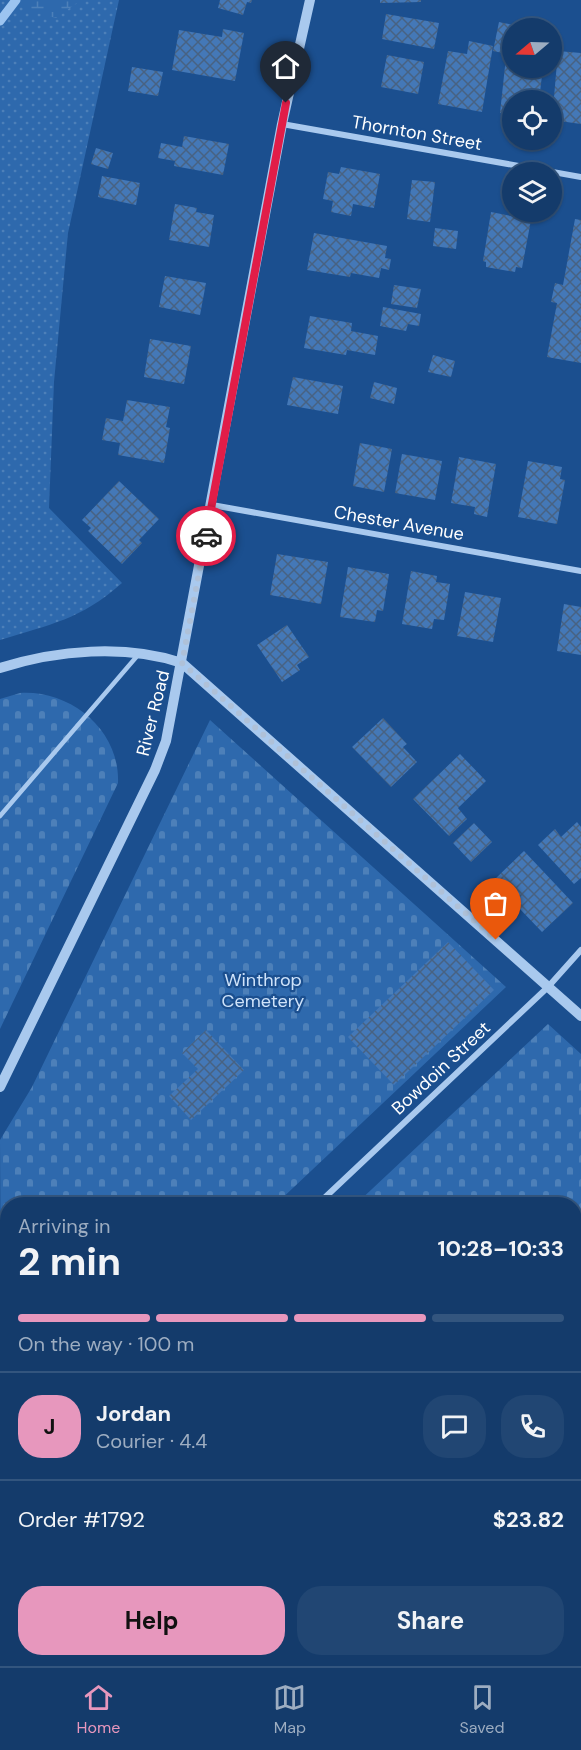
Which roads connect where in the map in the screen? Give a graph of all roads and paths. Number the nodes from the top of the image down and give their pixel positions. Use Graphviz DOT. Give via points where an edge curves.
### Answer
graph roads {
  1 [pos="310,0"];
  2 [pos="282,124"];
  3 [pos="581,177"];
  4 [pos="212,505"];
  5 [pos="581,571"];
  6 [pos="139,653"];
  7 [pos="182,663"];
  8 [pos="0,668"];
  9 [pos="0,816"];
  10 [pos="581,950"];
  11 [pos="548,987"];
  12 [pos="581,1016"];
  13 [pos="0,1087"];
  14 [pos="325,1197"];
  1 -- 2 [label="street, River Road"];
  2 -- 3 [label="street, Thornton Street"];
  2 -- 4 [label="street, River Road"];
  4 -- 5 [label="street, Chester Avenue"];
  4 -- 7 [label="street, River Road"];
  6 -- 7 [label="street"];
  6 -- 8 [label="street" via="74,654"];
  6 -- 9 [label="lane"];
  7 -- 11 [label="street"];
  7 -- 13 [label="street, River Road" via="171,726 161,756"];
  10 -- 11 [label="street, Bowdoin Street"];
  11 -- 12 [label="street"];
  11 -- 14 [label="street, Bowdoin Street"];
}
